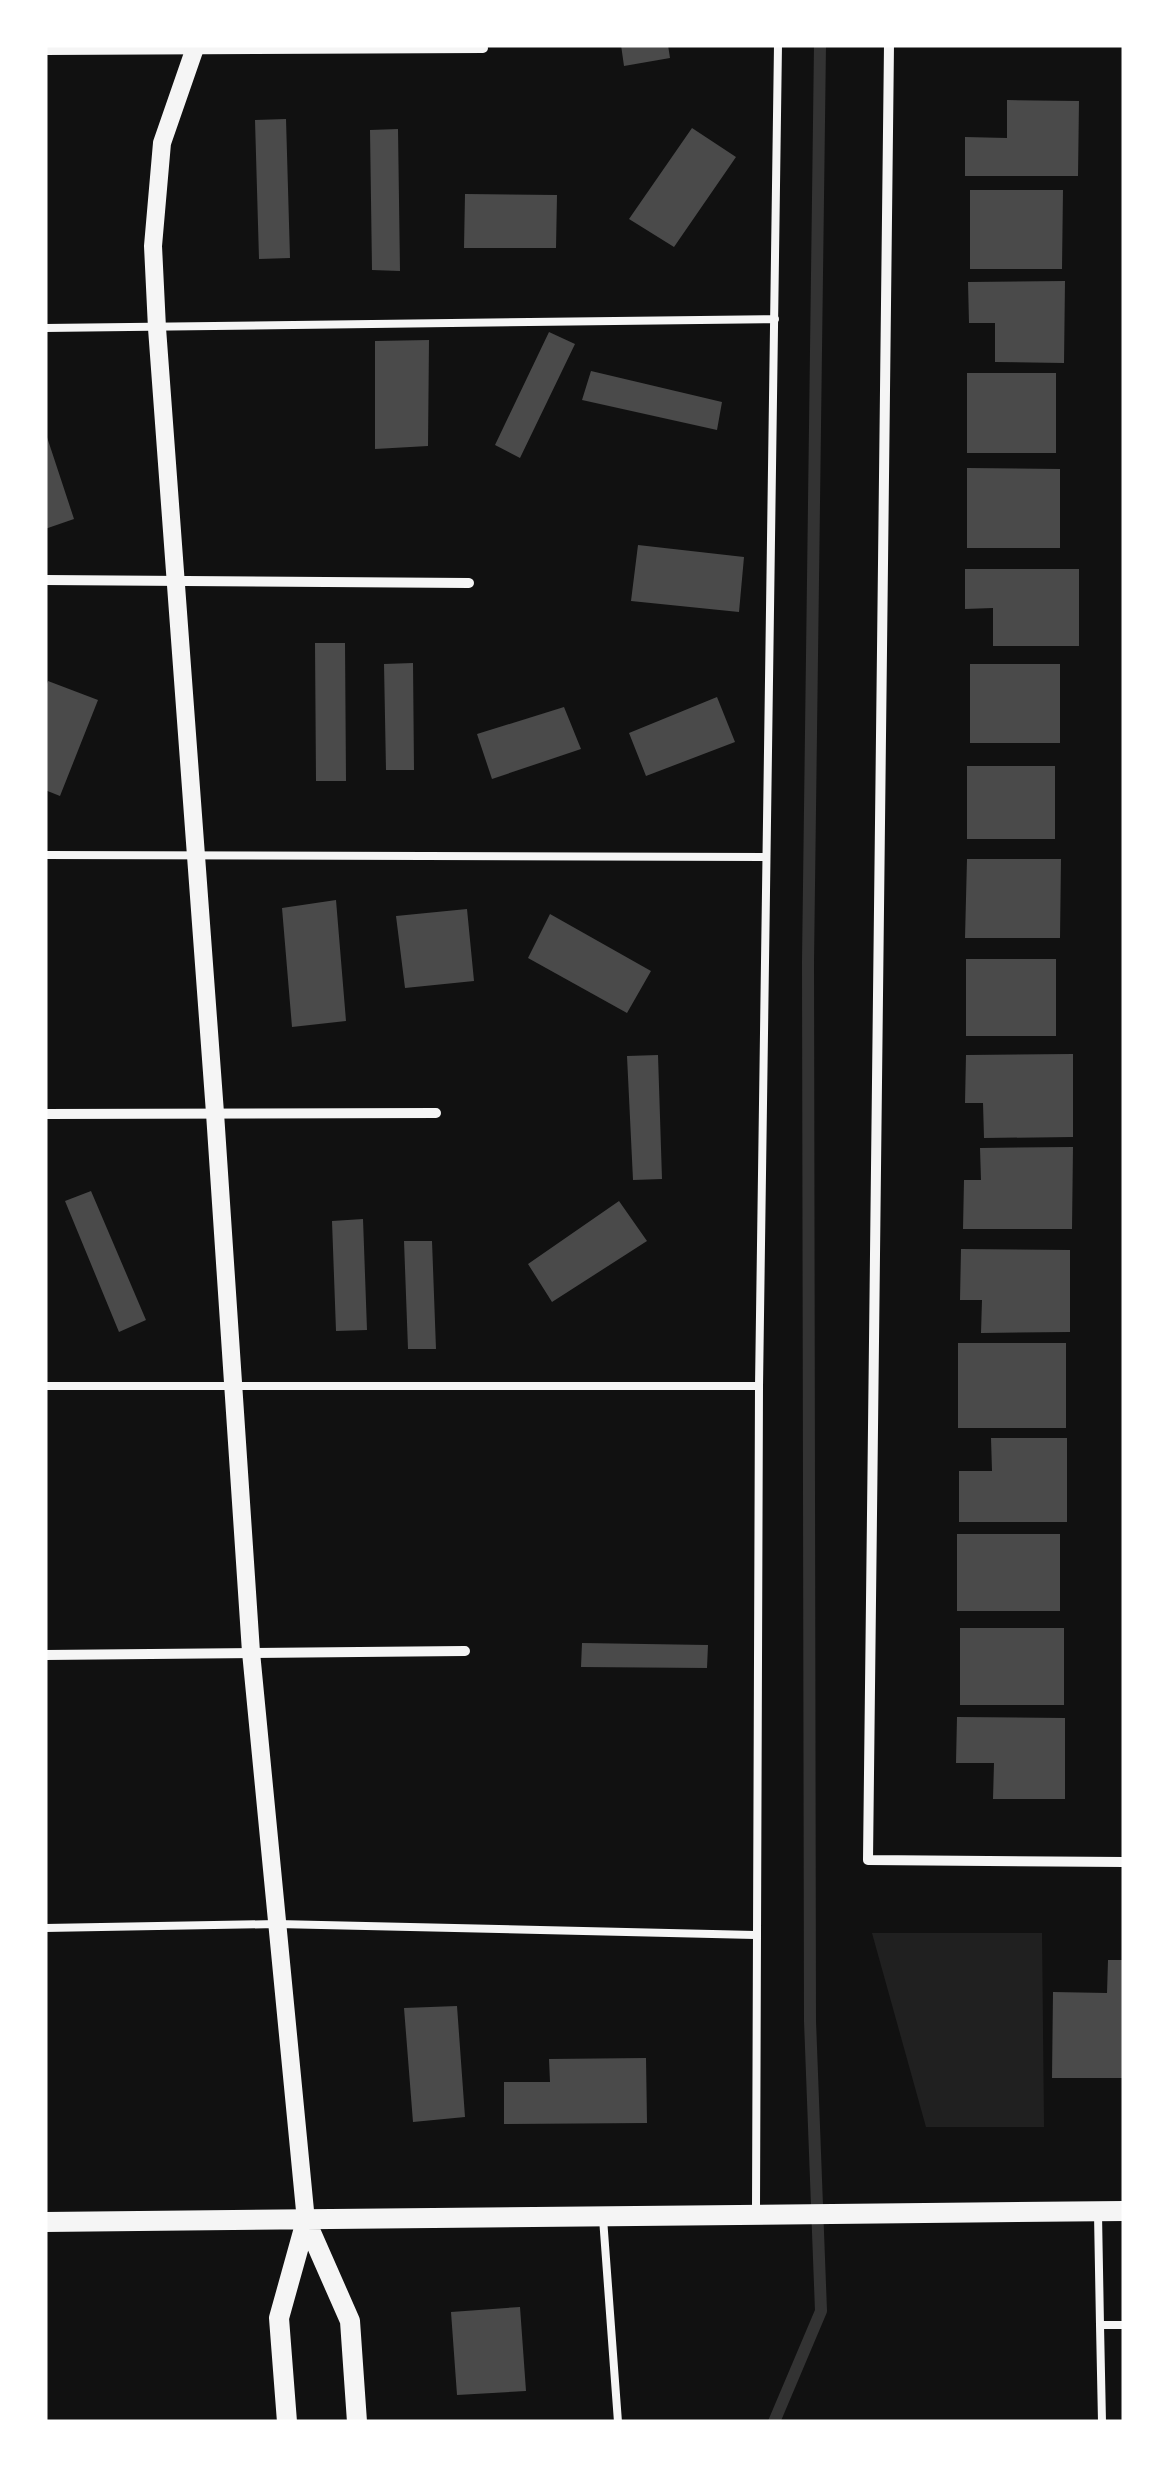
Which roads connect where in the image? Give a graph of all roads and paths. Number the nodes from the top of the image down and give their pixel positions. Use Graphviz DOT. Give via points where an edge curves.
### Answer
graph roads {
  1 [pos="778,45"];
  2 [pos="888,45"];
  3 [pos="195,47"];
  4 [pos="483,48"];
  5 [pos="45,50"];
  6 [pos="775,319"];
  7 [pos="45,328"];
  8 [pos="157,328"];
  9 [pos="45,580"];
  10 [pos="176,580"];
  11 [pos="469,584"];
  12 [pos="196,854"];
  13 [pos="45,855"];
  14 [pos="765,856"];
  15 [pos="436,1113"];
  16 [pos="45,1114"];
  17 [pos="215,1114"];
  18 [pos="45,1386"];
  19 [pos="233,1386"];
  20 [pos="759,1386"];
  21 [pos="251,1652"];
  22 [pos="464,1652"];
  23 [pos="45,1656"];
  24 [pos="1124,1862"];
  25 [pos="277,1924"];
  26 [pos="45,1928"];
  27 [pos="755,1936"];
  28 [pos="1098,2211"];
  29 [pos="1124,2211"];
  30 [pos="763,2214"];
  31 [pos="603,2218"];
  32 [pos="306,2221"];
  33 [pos="45,2222"];
  34 [pos="1100,2325"];
  35 [pos="1124,2325"];
  36 [pos="286,2422"];
  37 [pos="357,2422"];
  38 [pos="618,2422"];
  39 [pos="1102,2422"];
  1 -- 6 [label="lane"];
  2 -- 24 [label="street" via="868,1860"];
  3 -- 4 [label="street"];
  3 -- 5 [label="street"];
  3 -- 8 [label="street" via="162,143 153,246"];
  6 -- 8 [label="lane"];
  6 -- 14 [label="lane"];
  7 -- 8 [label="lane"];
  8 -- 10 [label="street"];
  9 -- 10 [label="street"];
  10 -- 11 [label="street"];
  10 -- 12 [label="street"];
  12 -- 13 [label="lane"];
  12 -- 14 [label="lane"];
  12 -- 17 [label="street"];
  14 -- 20 [label="lane"];
  15 -- 17 [label="street"];
  16 -- 17 [label="street"];
  17 -- 19 [label="street"];
  18 -- 19 [label="lane"];
  19 -- 20 [label="lane"];
  19 -- 21 [label="street"];
  20 -- 27 [label="lane"];
  21 -- 22 [label="street"];
  21 -- 23 [label="street"];
  21 -- 25 [label="street"];
  25 -- 26 [label="lane"];
  25 -- 27 [label="lane"];
  25 -- 32 [label="street"];
  27 -- 30 [label="lane"];
  28 -- 29 [label="main road"];
  28 -- 30 [label="main road"];
  28 -- 34 [label="lane"];
  30 -- 31 [label="main road"];
  31 -- 32 [label="main road"];
  31 -- 38 [label="lane"];
  32 -- 33 [label="main road"];
  32 -- 36 [label="main road" via="279,2318"];
  32 -- 37 [label="main road" via="350,2321"];
  34 -- 35 [label="lane"];
  34 -- 39 [label="lane"];
}
